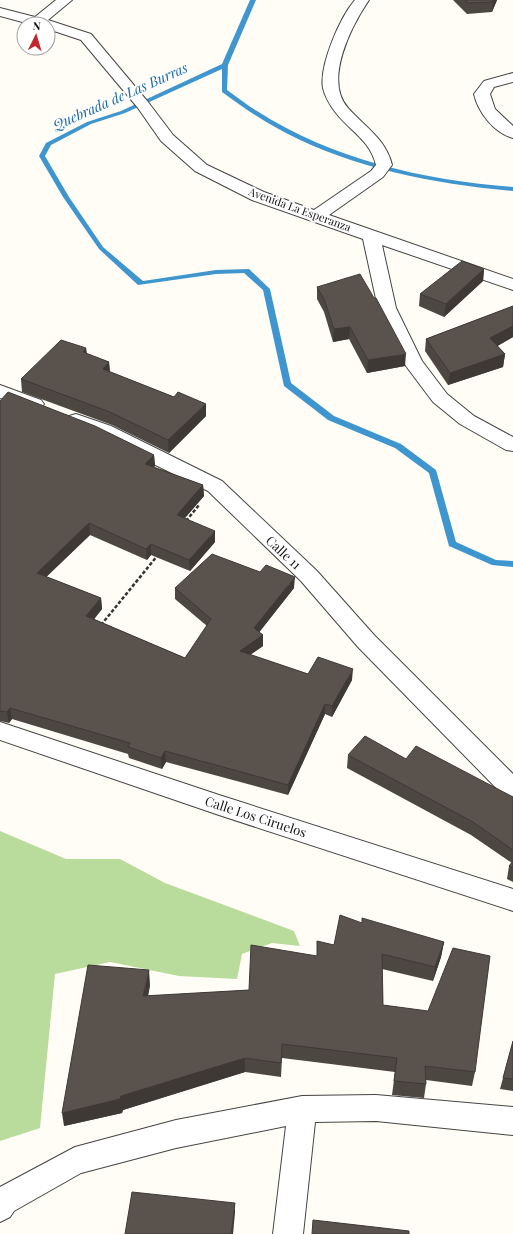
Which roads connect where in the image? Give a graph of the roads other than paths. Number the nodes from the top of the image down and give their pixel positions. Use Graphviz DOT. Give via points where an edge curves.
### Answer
graph roads {
  1 [pos="65,0"];
  2 [pos="362,0"];
  3 [pos="0,12"];
  4 [pos="16,16"];
  5 [pos="50,16"];
  6 [pos="56,27"];
  7 [pos="513,77"];
  8 [pos="513,133"];
  9 [pos="317,216"];
  10 [pos="371,234"];
  11 [pos="513,284"];
  12 [pos="0,391"];
  13 [pos="513,445"];
  14 [pos="0,731"];
  15 [pos="513,789"];
  16 [pos="513,900"];
  17 [pos="302,1109"];
  18 [pos="513,1121"];
  19 [pos="0,1207"];
  20 [pos="288,1234"];
  1 -- 5 [label="street"];
  2 -- 9 [label="street" via="352,11 337,47 331,88 338,104 379,147 384,165 371,179"];
  3 -- 4 [label="street, Avenida La Esperanza"];
  6 -- 9 [label="street, Avenida La Esperanza" via="86,38 143,105 167,138 201,168 258,196"];
  7 -- 8 [label="street" via="489,84 482,94 483,103 493,117"];
  9 -- 10 [label="street, Avenida La Esperanza"];
  10 -- 11 [label="street, Avenida La Esperanza"];
  10 -- 13 [label="street" via="387,308 413,362 440,398 467,420"];
  12 -- 15 [label="street, Calle 11" via="104,431 214,486 309,576 366,641"];
  14 -- 16 [label="street, Calle Los Ciruelos"];
  17 -- 18 [label="street" via="376,1108"];
  17 -- 19 [label="street" via="176,1134 75,1161 4,1201"];
  17 -- 20 [label="street"];
}
